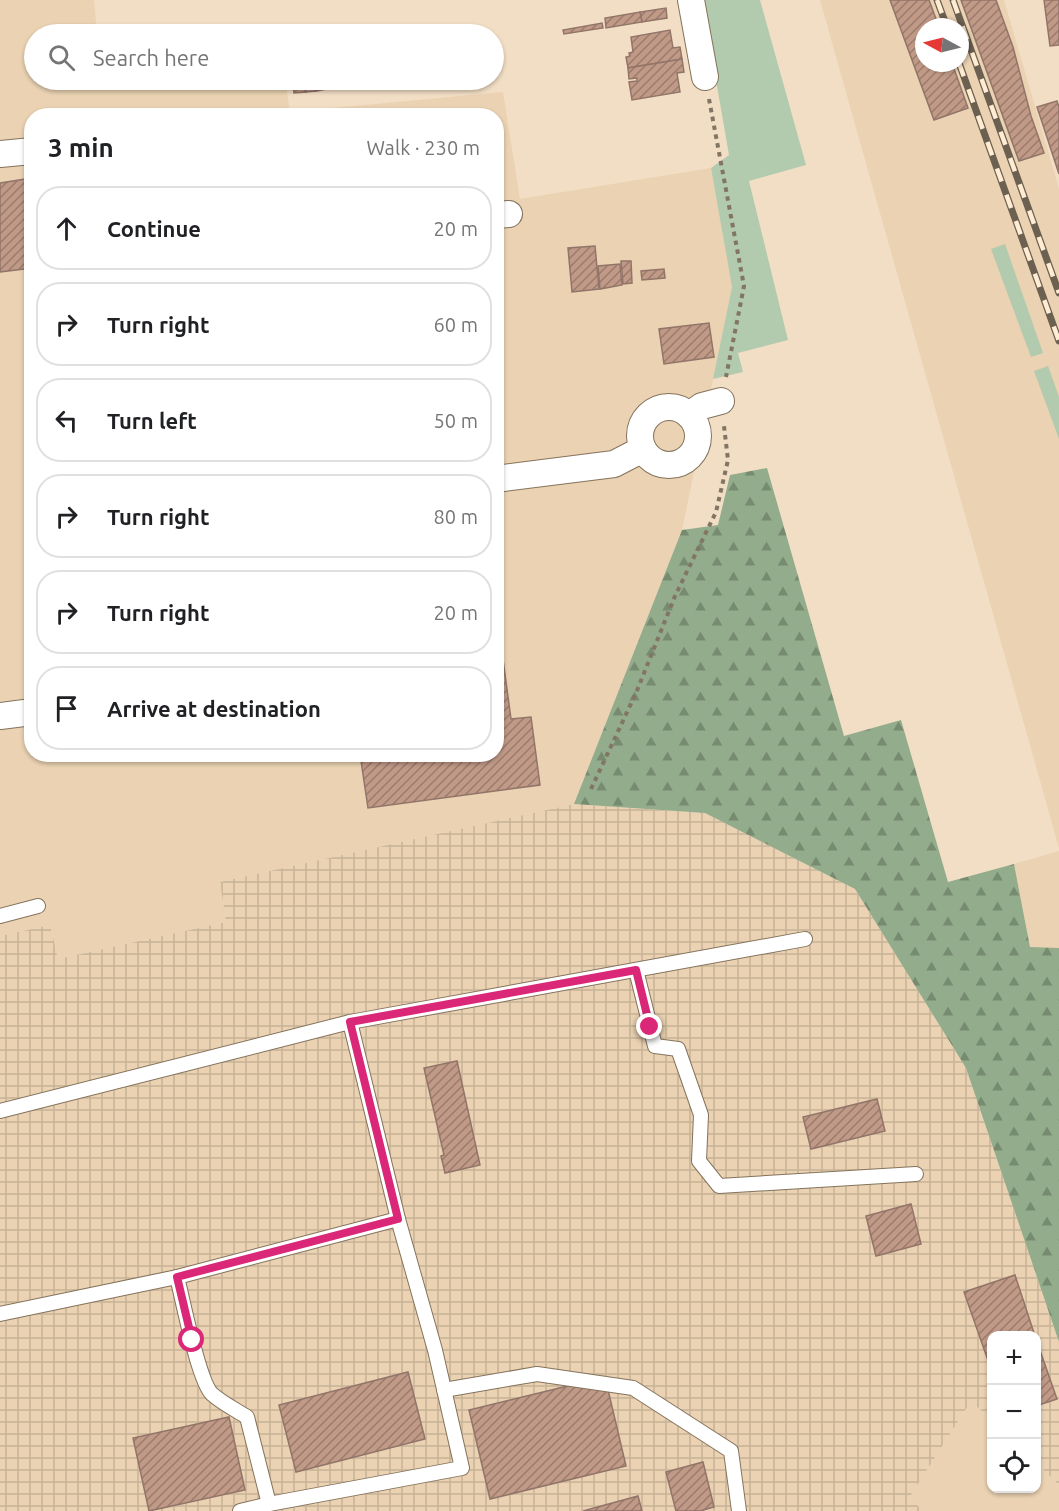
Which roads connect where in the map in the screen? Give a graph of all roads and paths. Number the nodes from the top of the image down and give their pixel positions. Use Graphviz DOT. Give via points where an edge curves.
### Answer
graph roads {
  1 [pos="691,0"];
  2 [pos="705,78"];
  3 [pos="24,152"];
  4 [pos="0,154"];
  5 [pos="721,401"];
  6 [pos="689,415"];
  7 [pos="643,449"];
  8 [pos="504,478"];
  9 [pos="24,713"];
  10 [pos="0,716"];
  11 [pos="591,789"];
  12 [pos="38,906"];
  13 [pos="0,916"];
  14 [pos="806,939"];
  15 [pos="636,970"];
  16 [pos="350,1022"];
  17 [pos="0,1111"];
  18 [pos="916,1174"];
  19 [pos="398,1219"];
  20 [pos="177,1277"];
  21 [pos="0,1314"];
  22 [pos="444,1390"];
  23 [pos="269,1504"];
  24 [pos="240,1511"];
  25 [pos="739,1511"];
  1 -- 2 [label="street"];
  2 -- 5 [label="path" via="744,286"];
  3 -- 4 [label="street"];
  5 -- 6 [label="street" via="702,406"];
  5 -- 11 [label="path" via="729,460 716,512"];
  6 -- 7 [label="street" via="671,407 652,413 641,429"];
  6 -- 7 [label="street" via="698,432 695,450 689,457 664,465 655,462"];
  7 -- 8 [label="street" via="614,464"];
  9 -- 10 [label="street"];
  12 -- 13 [label="lane"];
  14 -- 15 [label="lane"];
  15 -- 16 [label="lane"];
  15 -- 18 [label="lane" via="655,1046 678,1049 701,1115 699,1161 719,1186"];
  16 -- 17 [label="lane"];
  16 -- 19 [label="lane"];
  19 -- 20 [label="lane"];
  19 -- 22 [label="lane"];
  20 -- 21 [label="lane"];
  20 -- 23 [label="lane" via="204,1382 211,1393 248,1418"];
  22 -- 23 [label="lane" via="462,1468"];
  22 -- 25 [label="lane" via="537,1374 633,1389 731,1451"];
  23 -- 24 [label="lane"];
}
